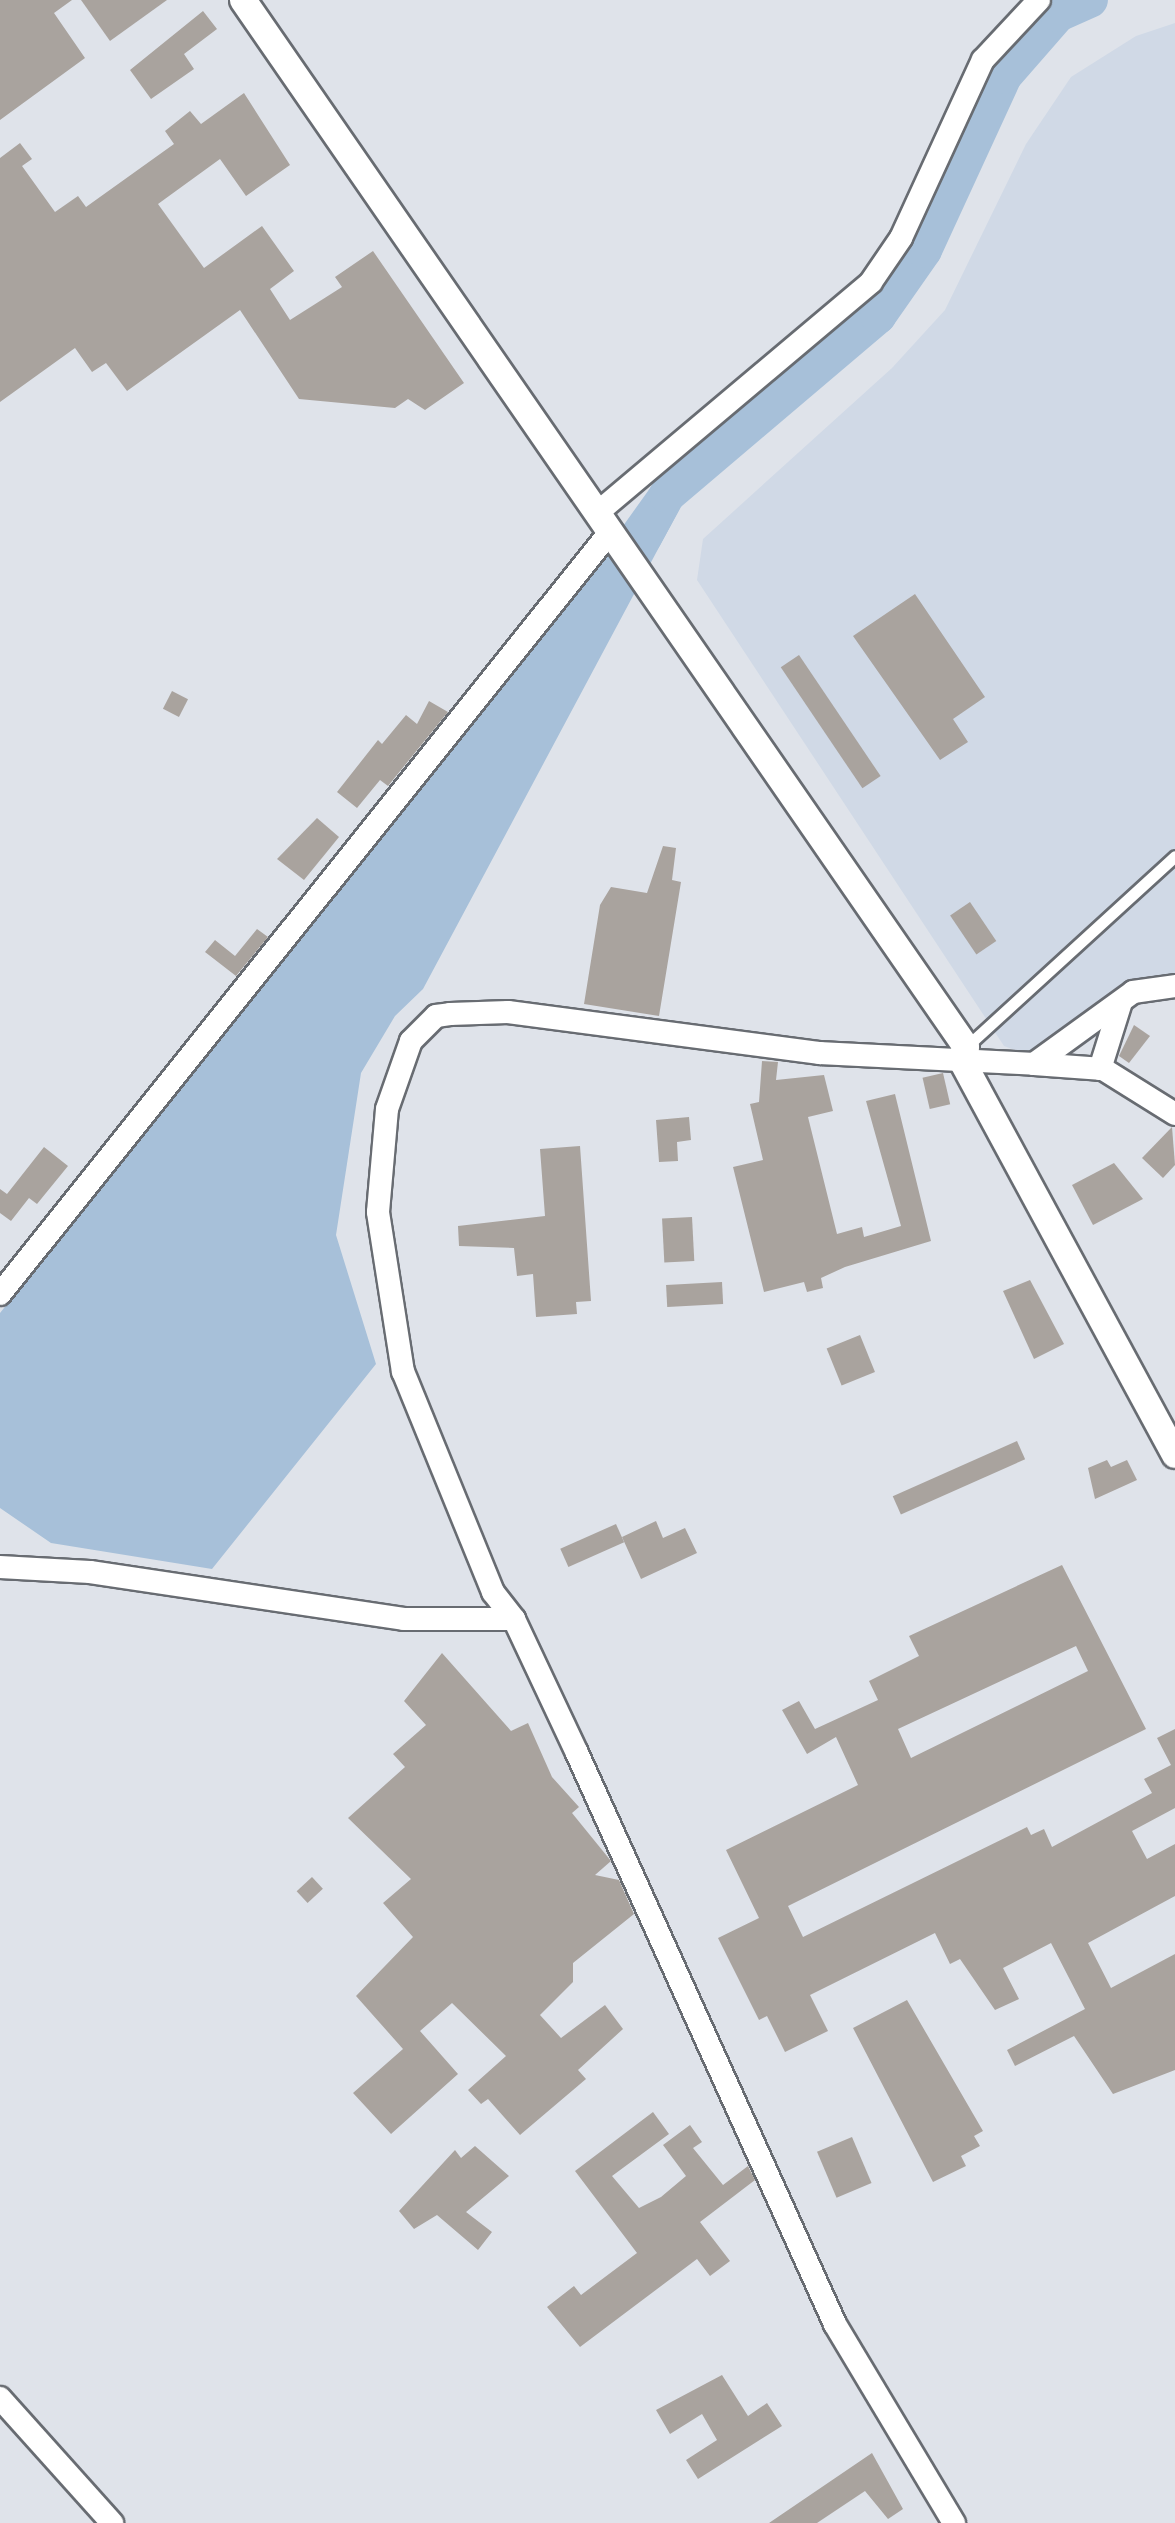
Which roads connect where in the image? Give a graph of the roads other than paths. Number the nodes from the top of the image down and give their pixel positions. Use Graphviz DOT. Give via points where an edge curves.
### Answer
graph roads {
  1 [pos="243,0"];
  2 [pos="1039,0"];
  3 [pos="607,528"];
  4 [pos="1175,856"];
  5 [pos="1175,986"];
  6 [pos="1121,1002"];
  7 [pos="963,1053"];
  8 [pos="1034,1064"];
  9 [pos="1100,1069"];
  10 [pos="1175,1114"];
  11 [pos="0,1294"];
  12 [pos="1175,1455"];
  13 [pos="0,1567"];
  14 [pos="514,1619"];
  15 [pos="0,2398"];
  16 [pos="112,2523"];
  17 [pos="954,2523"];
  1 -- 3 [label="street"];
  2 -- 3 [label="street" via="983,60 901,238 871,282"];
  3 -- 7 [label="street"];
  3 -- 11 [label="street"];
  4 -- 7 [label="lane"];
  5 -- 6 [label="street" via="1143,988"];
  6 -- 8 [label="street"];
  6 -- 9 [label="street"];
  7 -- 8 [label="street"];
  7 -- 12 [label="street"];
  7 -- 14 [label="street" via="820,1053 475,1011 436,1016 411,1041 397,1064 379,1168 388,1308 426,1429 493,1592"];
  8 -- 9 [label="street"];
  9 -- 10 [label="street"];
  13 -- 14 [label="street" via="90,1572 404,1619"];
  14 -- 17 [label="street" via="835,2324"];
  15 -- 16 [label="street"];
}
